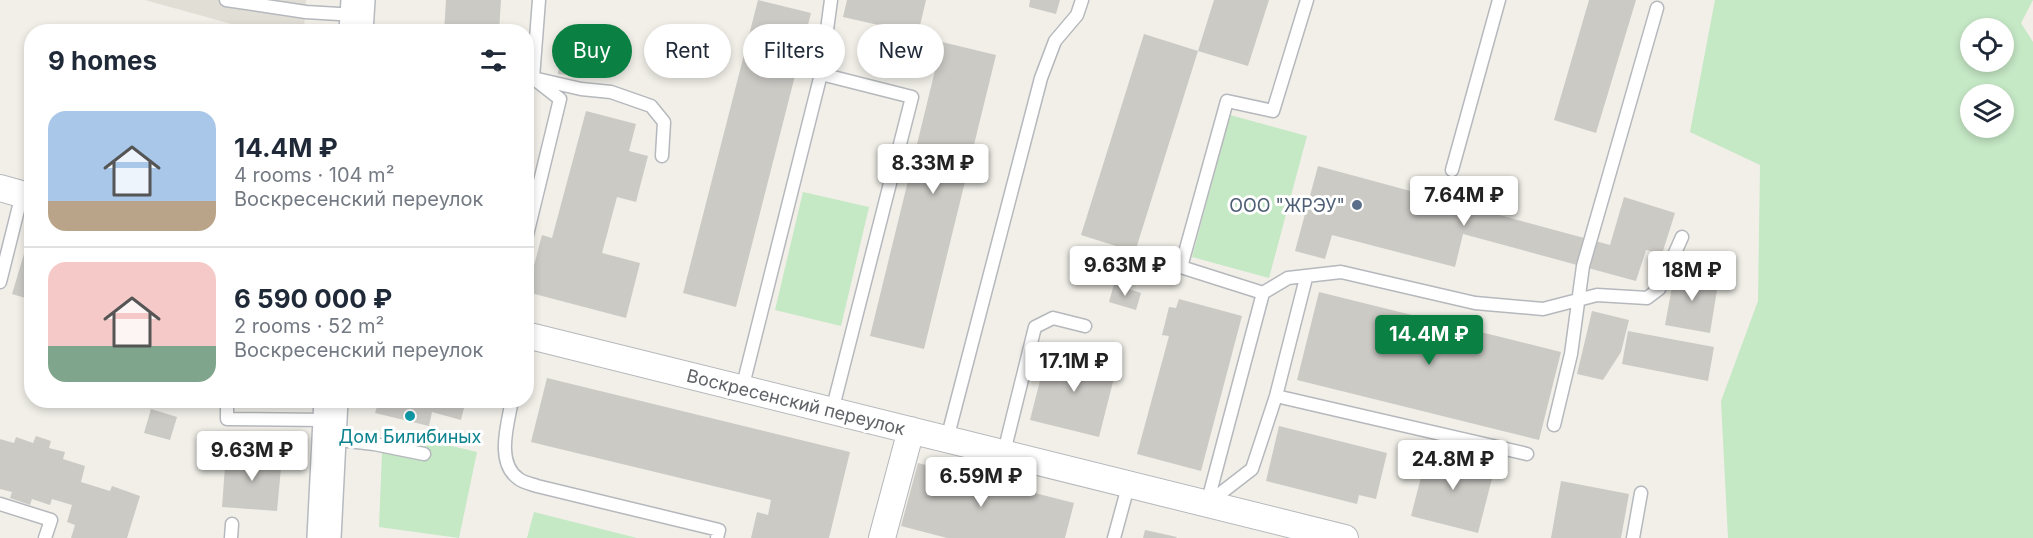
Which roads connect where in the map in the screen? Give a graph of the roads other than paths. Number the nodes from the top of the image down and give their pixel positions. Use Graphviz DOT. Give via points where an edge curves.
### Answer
graph roads {
  1 [pos="226,0"];
  2 [pos="539,0"];
  3 [pos="831,0"];
  4 [pos="1082,0"];
  5 [pos="1307,0"];
  6 [pos="1499,0"];
  7 [pos="1657,8"];
  8 [pos="357,16"];
  9 [pos="828,24"];
  10 [pos="534,43"];
  11 [pos="534,78"];
  12 [pos="820,78"];
  13 [pos="837,78"];
  14 [pos="534,80"];
  15 [pos="662,156"];
  16 [pos="1452,170"];
  17 [pos="18,193"];
  18 [pos="534,206"];
  19 [pos="1682,237"];
  20 [pos="1306,278"];
  21 [pos="0,282"];
  22 [pos="1263,293"];
  23 [pos="1578,300"];
  24 [pos="1085,326"];
  25 [pos="534,337"];
  26 [pos="742,389"];
  27 [pos="1276,396"];
  28 [pos="227,408"];
  29 [pos="511,408"];
  30 [pos="832,411"];
  31 [pos="330,420"];
  32 [pos="1554,425"];
  33 [pos="911,430"];
  34 [pos="947,439"];
  35 [pos="1005,452"];
  36 [pos="424,454"];
  37 [pos="1527,454"];
  38 [pos="1129,483"];
  39 [pos="1641,493"];
  40 [pos="0,504"];
  41 [pos="1207,504"];
  42 [pos="232,524"];
  43 [pos="45,538"];
  44 [pos="231,538"];
  45 [pos="324,538"];
  46 [pos="717,538"];
  47 [pos="885,538"];
  48 [pos="1114,538"];
  49 [pos="1342,538"];
  50 [pos="1633,538"];
  1 -- 8 [label="lane"];
  2 -- 10 [label="lane"];
  3 -- 9 [label="lane"];
  4 -- 34 [label="lane" via="1077,15 1055,41 1041,78"];
  5 -- 22 [label="lane" via="1273,111 1227,101 1181,267"];
  6 -- 16 [label="lane"];
  7 -- 23 [label="lane" via="1583,266"];
  11 -- 15 [label="lane" via="611,92 651,106 664,122"];
  12 -- 26 [label="lane"];
  13 -- 30 [label="lane" via="912,97"];
  14 -- 18 [label="lane" via="560,99"];
  17 -- 21 [label="lane"];
  19 -- 23 [label="lane" via="1659,289 1647,298 1597,295"];
  20 -- 22 [label="lane" via="1288,279"];
  20 -- 23 [label="lane" via="1341,272 1475,303 1543,309"];
  20 -- 27 [label="lane"];
  22 -- 41 [label="lane"];
  23 -- 32 [label="lane" via="1571,354"];
  24 -- 35 [label="lane" via="1053,318 1035,327"];
  25 -- 26 [label="street, Воскресенский переулок"];
  26 -- 30 [label="street, Воскресенский переулок"];
  27 -- 37 [label="lane"];
  27 -- 41 [label="lane" via="1252,469"];
  28 -- 31 [label="lane" via="227,419"];
  29 -- 46 [label="lane" via="505,441 508,463 518,479 719,530"];
  30 -- 33 [label="street, Воскресенский переулок"];
  31 -- 36 [label="lane" via="374,444"];
  31 -- 45 [label="main road"];
  33 -- 34 [label="street, Воскресенский переулок"];
  33 -- 47 [label="street"];
  34 -- 35 [label="street, Воскресенский переулок"];
  35 -- 38 [label="street, Воскресенский переулок"];
  38 -- 41 [label="street, Воскресенский переулок"];
  38 -- 48 [label="lane"];
  39 -- 50 [label="lane"];
  40 -- 43 [label="lane" via="51,520"];
  41 -- 49 [label="street, Воскресенский переулок"];
  42 -- 44 [label="lane"];
}
